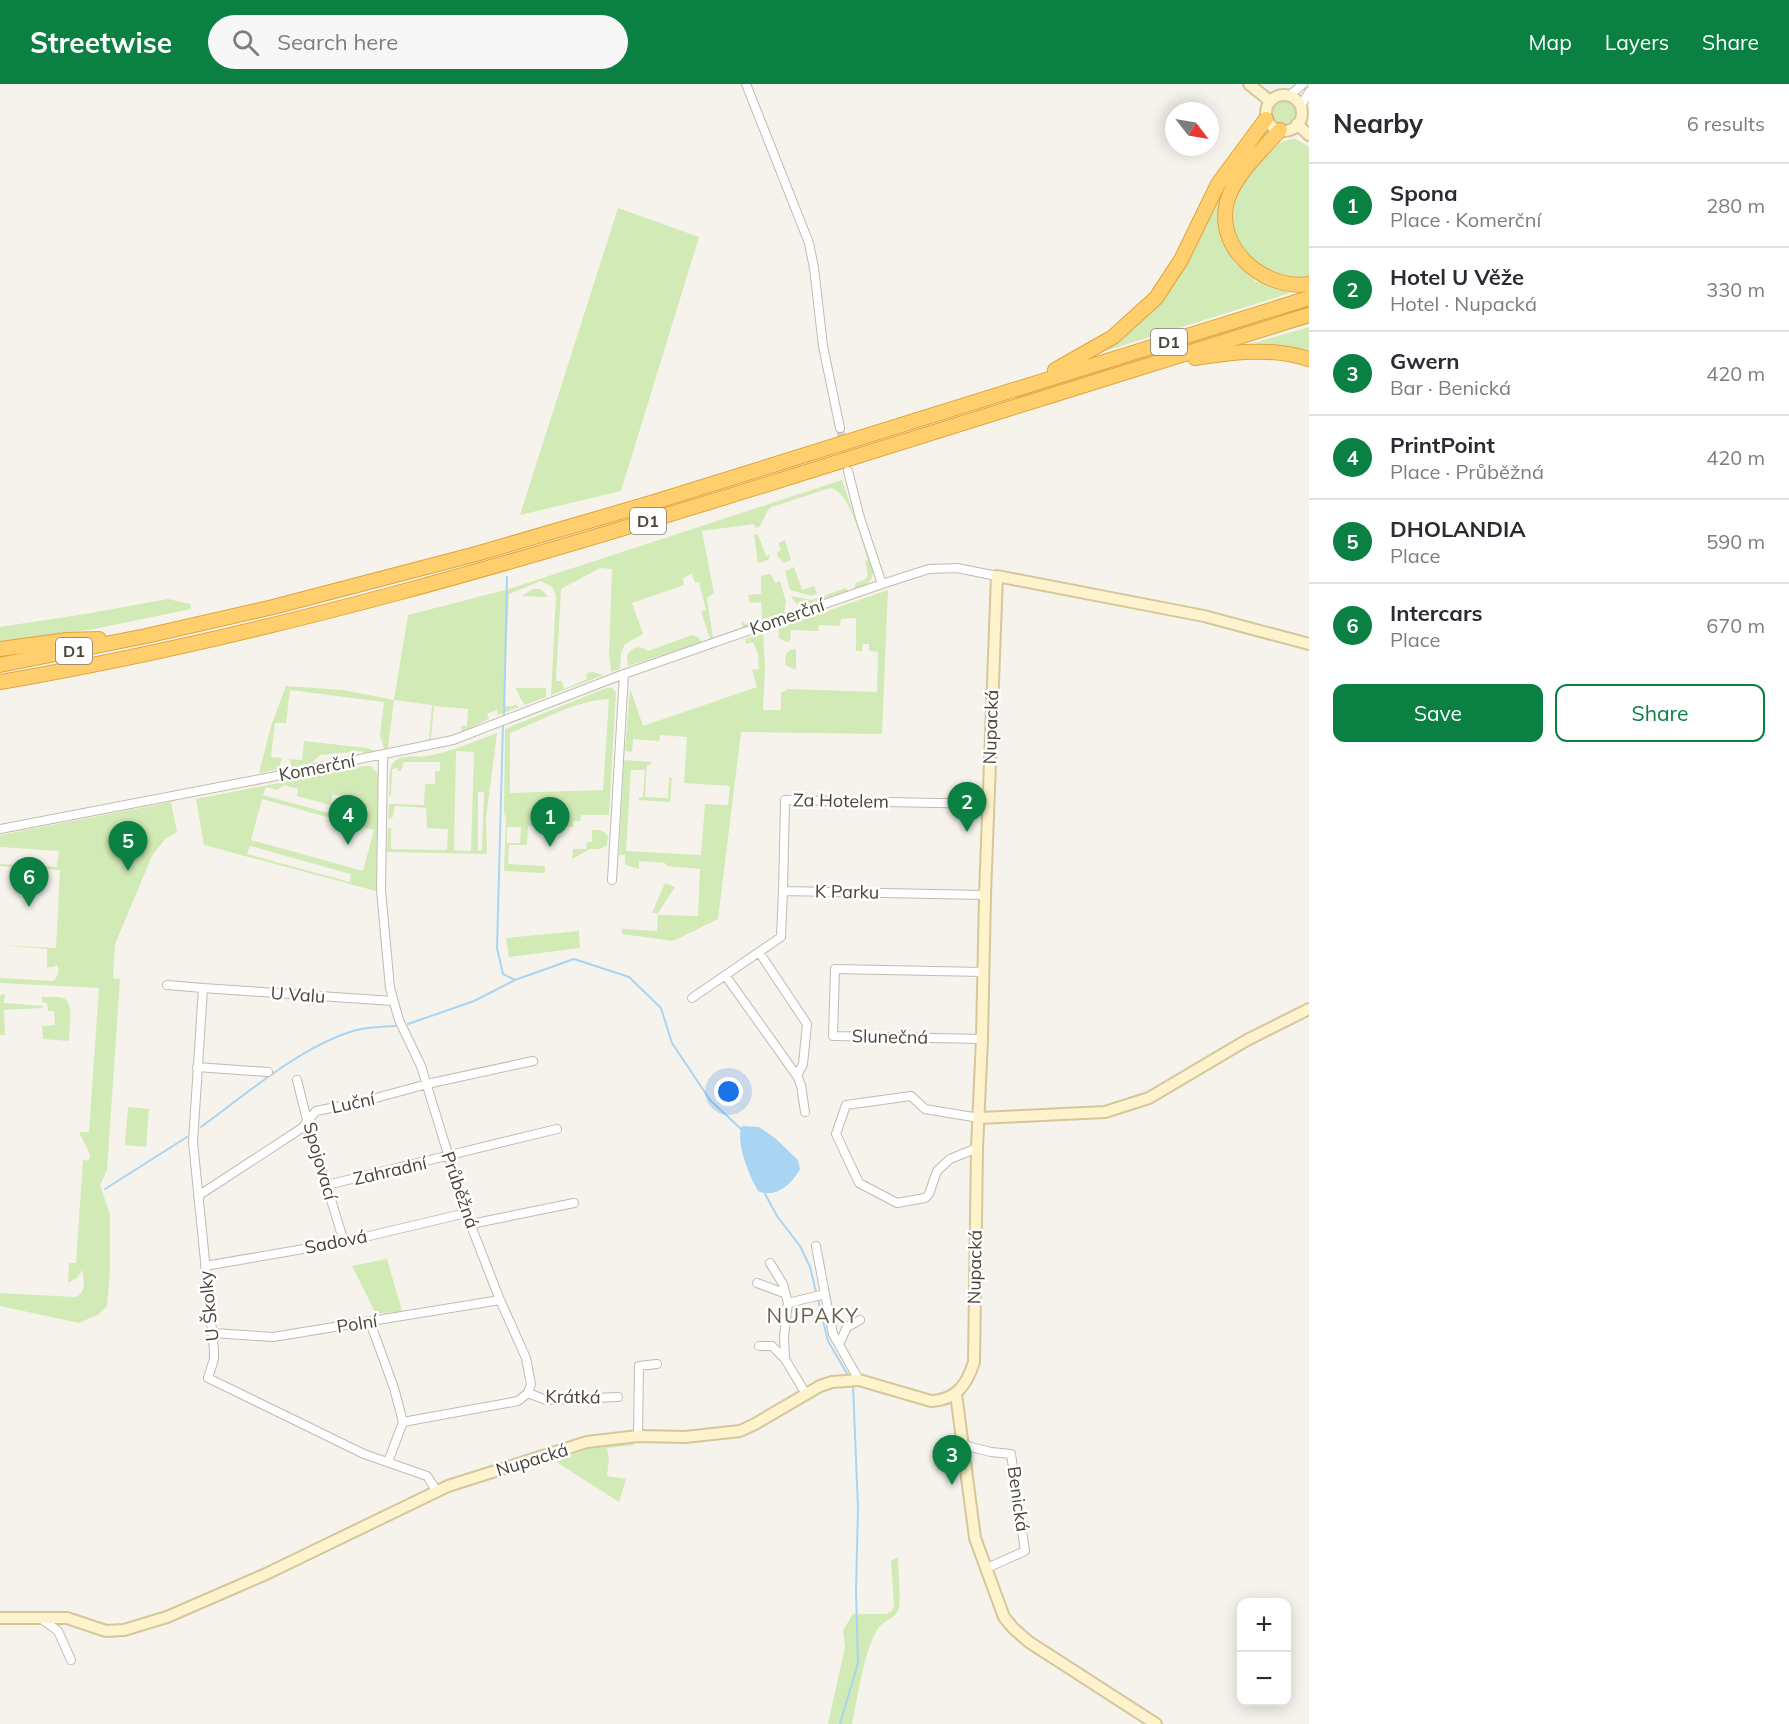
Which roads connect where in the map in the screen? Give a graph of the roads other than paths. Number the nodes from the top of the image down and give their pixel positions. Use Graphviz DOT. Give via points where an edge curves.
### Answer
graph roads {
  1 [pos="746,84"];
  2 [pos="1249,84"];
  3 [pos="1304,84"];
  4 [pos="1309,92"];
  5 [pos="1290,95"];
  6 [pos="1270,101"];
  7 [pos="1301,106"];
  8 [pos="1266,119"];
  9 [pos="1298,124"];
  10 [pos="1280,130"];
  11 [pos="1309,135"];
  12 [pos="1309,284"];
  13 [pos="1309,298"];
  14 [pos="1309,315"];
  15 [pos="1309,359"];
  16 [pos="1147,366"];
  17 [pos="1029,384"];
  18 [pos="840,428"];
  19 [pos="848,471"];
  20 [pos="997,576"];
  21 [pos="882,584"];
  22 [pos="146,636"];
  23 [pos="1309,644"];
  24 [pos="0,650"];
  25 [pos="0,665"];
  26 [pos="624,674"];
  27 [pos="0,682"];
  28 [pos="383,755"];
  29 [pos="988,804"];
  30 [pos="0,829"];
  31 [pos="612,880"];
  32 [pos="783,891"];
  33 [pos="985,895"];
  34 [pos="759,952"];
  35 [pos="983,972"];
  36 [pos="725,975"];
  37 [pos="167,985"];
  38 [pos="202,988"];
  39 [pos="692,998"];
  40 [pos="393,1001"];
  41 [pos="1309,1009"];
  42 [pos="982,1039"];
  43 [pos="533,1061"];
  44 [pos="197,1067"];
  45 [pos="268,1072"];
  46 [pos="797,1076"];
  47 [pos="297,1080"];
  48 [pos="427,1084"];
  49 [pos="805,1112"];
  50 [pos="979,1118"];
  51 [pos="308,1119"];
  52 [pos="557,1129"];
  53 [pos="977,1148"];
  54 [pos="448,1157"];
  55 [pos="327,1185"];
  56 [pos="198,1196"];
  57 [pos="574,1203"];
  58 [pos="466,1213"];
  59 [pos="471,1224"];
  60 [pos="345,1242"];
  61 [pos="816,1246"];
  62 [pos="770,1263"];
  63 [pos="205,1266"];
  64 [pos="757,1283"];
  65 [pos="784,1293"];
  66 [pos="823,1294"];
  67 [pos="500,1300"];
  68 [pos="788,1303"];
  69 [pos="860,1320"];
  70 [pos="370,1322"];
  71 [pos="213,1333"];
  72 [pos="839,1344"];
  73 [pos="759,1346"];
  74 [pos="785,1359"];
  75 [pos="657,1364"];
  76 [pos="852,1380"];
  77 [pos="528,1393"];
  78 [pos="806,1394"];
  79 [pos="956,1394"];
  80 [pos="618,1397"];
  81 [pos="403,1422"];
  82 [pos="638,1436"];
  83 [pos="963,1445"];
  84 [pos="388,1462"];
  85 [pos="436,1490"];
  86 [pos="987,1568"];
  87 [pos="0,1618"];
  88 [pos="36,1618"];
  89 [pos="71,1660"];
  90 [pos="1156,1724"];
  1 -- 18 [label="street" via="809,243 823,346"];
  2 -- 6 [label="street"];
  3 -- 5 [label="street"];
  4 -- 7 [label="street"];
  5 -- 6 [label="street"];
  5 -- 7 [label="street"];
  6 -- 8 [label="street"];
  7 -- 9 [label="street"];
  8 -- 10 [label="street"];
  8 -- 17 [label="highway" via="1218,184 1181,260 1156,298 1113,337"];
  9 -- 10 [label="street"];
  9 -- 11 [label="street"];
  10 -- 12 [label="highway" via="1230,192 1227,227 1231,242 1250,268 1281,284"];
  13 -- 17 [label="highway, D1"];
  14 -- 16 [label="highway, D1"];
  15 -- 16 [label="highway" via="1285,353 1244,351"];
  16 -- 27 [label="highway, D1" via="462,576 253,630"];
  17 -- 22 [label="highway, D1" via="476,554 337,592"];
  19 -- 21 [label="street"];
  20 -- 21 [label="street, Komerční" via="957,568 928,569"];
  20 -- 23 [label="street" via="1204,616"];
  20 -- 29 [label="street, Nupacká"];
  21 -- 26 [label="street, Komerční"];
  22 -- 24 [label="highway" via="67,640"];
  22 -- 25 [label="highway, D1"];
  26 -- 28 [label="street, Komerční" via="471,734"];
  26 -- 31 [label="street"];
  28 -- 30 [label="street, Komerční"];
  28 -- 40 [label="street, Průběžná" via="381,898"];
  29 -- 32 [label="street, Za Hotelem" via="785,800"];
  29 -- 33 [label="street, Nupacká"];
  32 -- 33 [label="street, K Parku"];
  32 -- 34 [label="street" via="781,937"];
  33 -- 35 [label="street, Nupacká"];
  34 -- 36 [label="street"];
  34 -- 46 [label="street" via="807,1024 803,1064"];
  35 -- 42 [label="street, Nupacká"];
  35 -- 42 [label="street, Slunečná" via="835,969 833,1036"];
  36 -- 39 [label="street"];
  36 -- 46 [label="street"];
  37 -- 38 [label="street, U Valu"];
  38 -- 40 [label="street, U Valu"];
  38 -- 44 [label="street"];
  40 -- 48 [label="street, Průběžná"];
  41 -- 50 [label="street" via="1247,1040 1149,1098 1105,1112"];
  42 -- 50 [label="street, Nupacká"];
  43 -- 48 [label="street, Luční"];
  44 -- 45 [label="street"];
  44 -- 56 [label="street, U Školky" via="193,1142"];
  46 -- 49 [label="street"];
  47 -- 51 [label="street, Spojovací"];
  48 -- 51 [label="street, Luční" via="316,1111"];
  48 -- 54 [label="street, Průběžná"];
  50 -- 53 [label="street, Nupacká"];
  50 -- 53 [label="street" via="924,1108 911,1096 846,1105 836,1134 859,1183 897,1203 925,1198 937,1171 950,1159"];
  51 -- 55 [label="street, Spojovací"];
  51 -- 56 [label="street, Luční" via="299,1130"];
  52 -- 54 [label="street, Zahradní"];
  53 -- 79 [label="street, Nupacká" via="974,1362 968,1380"];
  54 -- 55 [label="street, Zahradní"];
  54 -- 58 [label="street, Průběžná"];
  55 -- 60 [label="street, Spojovací"];
  56 -- 63 [label="street, U Školky"];
  57 -- 59 [label="street"];
  58 -- 59 [label="street, Průběžná"];
  58 -- 60 [label="street, Sadová"];
  59 -- 67 [label="street, Průběžná"];
  60 -- 63 [label="street, Sadová"];
  61 -- 66 [label="street"];
  62 -- 65 [label="street"];
  63 -- 71 [label="street, U Školky"];
  64 -- 65 [label="street"];
  65 -- 68 [label="street"];
  66 -- 68 [label="street"];
  66 -- 72 [label="street"];
  67 -- 70 [label="street, Polní"];
  67 -- 77 [label="street, Průběžná" via="526,1358 531,1384"];
  68 -- 74 [label="street"];
  69 -- 72 [label="street" via="847,1327"];
  70 -- 71 [label="street, Polní" via="273,1337"];
  70 -- 81 [label="street"];
  71 -- 84 [label="street, U Školky" via="214,1359 208,1378"];
  72 -- 76 [label="street"];
  73 -- 74 [label="street" via="772,1347"];
  74 -- 78 [label="street"];
  75 -- 82 [label="street" via="639,1366"];
  76 -- 78 [label="street, Nupacká" via="820,1386"];
  76 -- 79 [label="street" via="931,1401"];
  77 -- 80 [label="street, Krátká" via="546,1400"];
  77 -- 81 [label="street" via="518,1401"];
  78 -- 82 [label="street, Nupacká" via="740,1431 685,1437"];
  79 -- 83 [label="street"];
  81 -- 84 [label="street"];
  82 -- 85 [label="street, Nupacká" via="587,1442"];
  83 -- 86 [label="street" via="975,1538"];
  83 -- 86 [label="street, Benická" via="1011,1454 1025,1551"];
  84 -- 85 [label="street" via="427,1476"];
  85 -- 88 [label="street, Nupacká" via="267,1574 167,1617 114,1632 67,1618"];
  86 -- 90 [label="street" via="1004,1617 1013,1628"];
  87 -- 88 [label="street, Nupacká"];
  88 -- 89 [label="street" via="46,1620 58,1630"];
}
